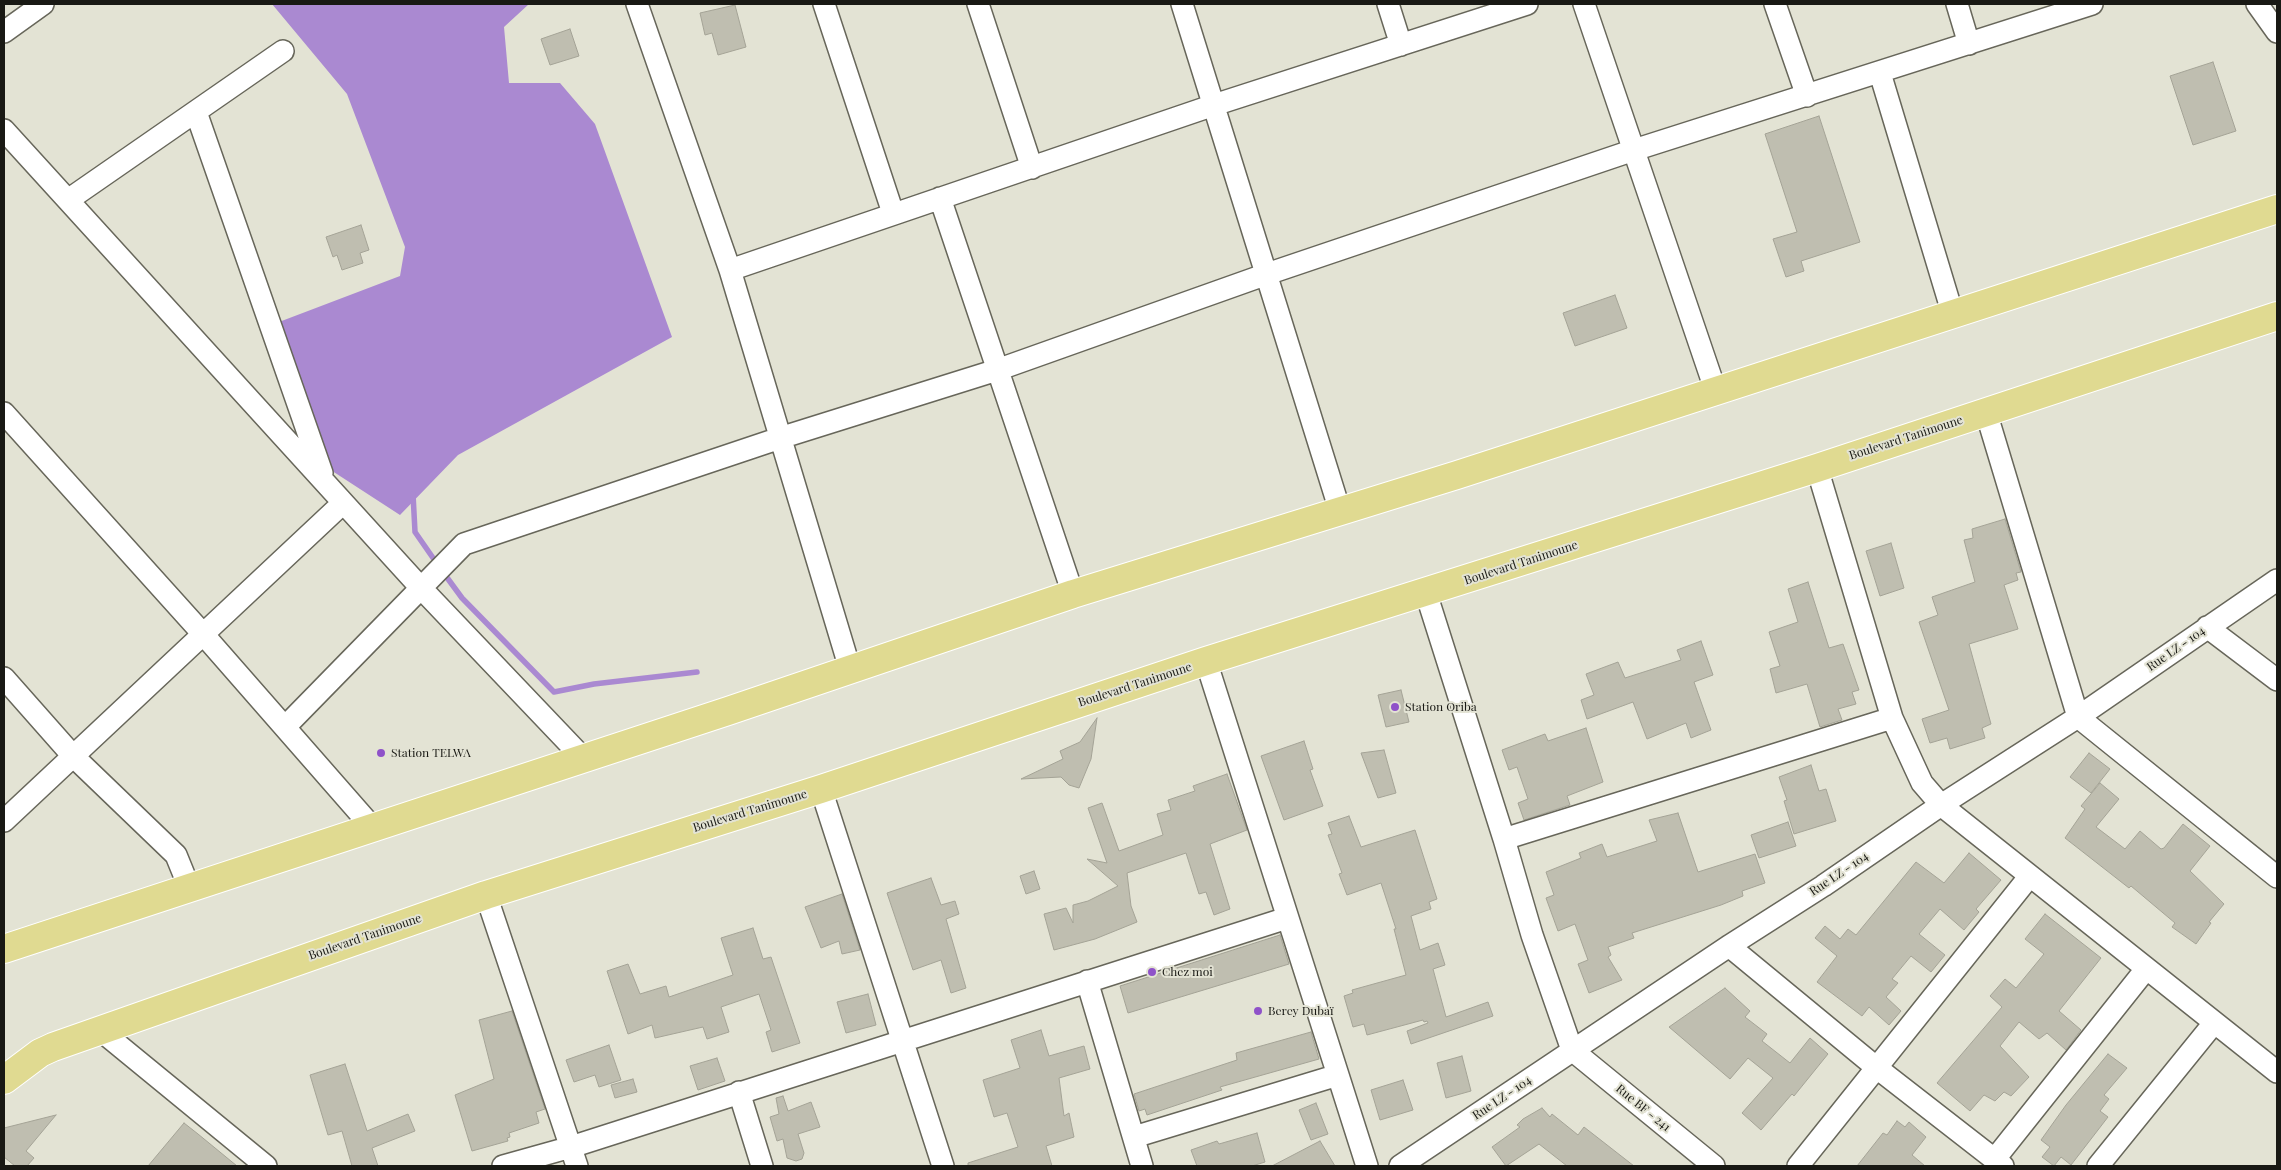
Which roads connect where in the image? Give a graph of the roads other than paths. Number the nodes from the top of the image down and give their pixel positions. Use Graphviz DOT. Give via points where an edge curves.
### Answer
graph roads {
  1 [pos="43,4"];
  2 [pos="637,4"];
  3 [pos="824,4"];
  4 [pos="978,4"];
  5 [pos="1182,4"];
  6 [pos="1388,4"];
  7 [pos="1527,4"];
  8 [pos="1584,4"];
  9 [pos="1775,4"];
  10 [pos="1957,4"];
  11 [pos="2092,4"];
  12 [pos="2257,4"];
  13 [pos="4,32"];
  14 [pos="2277,32"];
  15 [pos="1969,44"];
  16 [pos="1401,45"];
  17 [pos="283,51"];
  18 [pos="1880,73"];
  19 [pos="1807,96"];
  20 [pos="1214,105"];
  21 [pos="196,112"];
  22 [pos="4,130"];
  23 [pos="1634,150"];
  24 [pos="1032,168"];
  25 [pos="940,198"];
  26 [pos="68,200"];
  27 [pos="2277,209"];
  28 [pos="893,213"];
  29 [pos="730,270"];
  30 [pos="1267,274"];
  31 [pos="1953,315"];
  32 [pos="2277,316"];
  33 [pos="997,370"];
  34 [pos="1716,392"];
  35 [pos="1986,412"];
  36 [pos="4,413"];
  37 [pos="780,438"];
  38 [pos="1817,468"];
  39 [pos="325,483"];
  40 [pos="344,503"];
  41 [pos="1340,511"];
  42 [pos="2277,580"];
  43 [pos="421,588"];
  44 [pos="1426,593"];
  45 [pos="1072,594"];
  46 [pos="2207,627"];
  47 [pos="203,634"];
  48 [pos="1206,661"];
  49 [pos="850,669"];
  50 [pos="4,678"];
  51 [pos="2277,680"];
  52 [pos="2078,717"];
  53 [pos="1892,718"];
  54 [pos="285,727"];
  55 [pos="73,756"];
  56 [pos="583,758"];
  57 [pos="820,789"];
  58 [pos="1940,805"];
  59 [pos="4,821"];
  60 [pos="372,827"];
  61 [pos="1504,839"];
  62 [pos="2029,877"];
  63 [pos="2277,877"];
  64 [pos="189,886"];
  65 [pos="486,895"];
  66 [pos="1287,918"];
  67 [pos="1729,946"];
  68 [pos="4,949"];
  69 [pos="2146,969"];
  70 [pos="1087,981"];
  71 [pos="2214,1023"];
  72 [pos="100,1030"];
  73 [pos="902,1039"];
  74 [pos="1572,1050"];
  75 [pos="1877,1068"];
  76 [pos="2277,1072"];
  77 [pos="1338,1075"];
  78 [pos="4,1080"];
  79 [pos="739,1092"];
  80 [pos="1134,1137"];
  81 [pos="574,1157"];
  82 [pos="1427,1160"];
  83 [pos="1998,1163"];
  84 [pos="266,1166"];
  85 [pos="503,1166"];
  86 [pos="762,1166"];
  87 [pos="943,1166"];
  88 [pos="1142,1166"];
  89 [pos="1367,1166"];
  90 [pos="1400,1166"];
  91 [pos="1714,1166"];
  92 [pos="1798,1166"];
  93 [pos="2098,1166"];
  1 -- 13 [label="street"];
  2 -- 29 [label="street"];
  3 -- 28 [label="street"];
  4 -- 24 [label="street"];
  5 -- 20 [label="street"];
  6 -- 16 [label="street"];
  7 -- 16 [label="street"];
  8 -- 23 [label="street"];
  9 -- 19 [label="street"];
  10 -- 15 [label="street"];
  11 -- 15 [label="street"];
  12 -- 14 [label="street"];
  15 -- 18 [label="street"];
  16 -- 20 [label="street"];
  17 -- 21 [label="street"];
  18 -- 19 [label="street"];
  18 -- 31 [label="street"];
  19 -- 23 [label="street"];
  20 -- 24 [label="street"];
  20 -- 30 [label="street"];
  21 -- 26 [label="street"];
  21 -- 39 [label="street"];
  22 -- 26 [label="street"];
  23 -- 30 [label="street"];
  23 -- 34 [label="street"];
  24 -- 25 [label="street"];
  25 -- 28 [label="street"];
  25 -- 33 [label="street"];
  26 -- 39 [label="street"];
  27 -- 31 [label="main road"];
  28 -- 29 [label="street"];
  29 -- 37 [label="street"];
  30 -- 33 [label="street"];
  30 -- 41 [label="street"];
  31 -- 34 [label="main road"];
  32 -- 35 [label="main road, Boulevard Tanimoune"];
  33 -- 37 [label="street"];
  33 -- 45 [label="street"];
  34 -- 41 [label="main road"];
  35 -- 38 [label="main road, Boulevard Tanimoune"];
  35 -- 52 [label="street"];
  36 -- 47 [label="street"];
  37 -- 43 [label="street" via="464,544"];
  37 -- 49 [label="street"];
  38 -- 44 [label="main road, Boulevard Tanimoune"];
  38 -- 53 [label="street"];
  39 -- 40 [label="street"];
  40 -- 43 [label="street"];
  40 -- 47 [label="street"];
  41 -- 45 [label="main road"];
  42 -- 46 [label="street, Rue LZ - 104"];
  43 -- 54 [label="street"];
  43 -- 56 [label="street"];
  44 -- 48 [label="main road, Boulevard Tanimoune"];
  44 -- 61 [label="street"];
  45 -- 49 [label="main road"];
  46 -- 51 [label="street"];
  46 -- 52 [label="street, Rue LZ - 104"];
  47 -- 54 [label="street"];
  47 -- 55 [label="street"];
  48 -- 57 [label="main road, Boulevard Tanimoune"];
  48 -- 66 [label="street"];
  49 -- 56 [label="main road"];
  50 -- 55 [label="street"];
  52 -- 58 [label="street, Rue LZ - 104"];
  52 -- 63 [label="street"];
  53 -- 58 [label="street" via="1922,783"];
  53 -- 61 [label="street"];
  54 -- 60 [label="street"];
  55 -- 59 [label="street"];
  55 -- 64 [label="street" via="176,855"];
  56 -- 60 [label="main road"];
  57 -- 65 [label="main road, Boulevard Tanimoune"];
  57 -- 73 [label="street"];
  58 -- 62 [label="street"];
  58 -- 67 [label="street, Rue LZ - 104"];
  60 -- 64 [label="main road"];
  61 -- 74 [label="street" via="1532,935"];
  62 -- 69 [label="street"];
  62 -- 75 [label="street"];
  64 -- 68 [label="main road"];
  65 -- 72 [label="main road, Boulevard Tanimoune"];
  65 -- 81 [label="street"];
  66 -- 70 [label="street"];
  66 -- 77 [label="street"];
  67 -- 74 [label="street, Rue LZ - 104"];
  67 -- 75 [label="street"];
  69 -- 71 [label="street"];
  69 -- 83 [label="street"];
  70 -- 73 [label="street"];
  70 -- 80 [label="street"];
  71 -- 76 [label="street"];
  71 -- 93 [label="street"];
  72 -- 78 [label="main road, Boulevard Tanimoune" via="40,1053"];
  72 -- 84 [label="street"];
  73 -- 79 [label="street"];
  73 -- 87 [label="street"];
  74 -- 82 [label="street, Rue LZ - 104"];
  74 -- 91 [label="street, Rue BF - 241"];
  75 -- 83 [label="street"];
  75 -- 92 [label="street"];
  77 -- 80 [label="street"];
  77 -- 89 [label="street"];
  79 -- 81 [label="street"];
  79 -- 86 [label="street"];
  80 -- 88 [label="street"];
  81 -- 85 [label="street"];
  82 -- 90 [label="street, Rue LZ - 104"];
}
